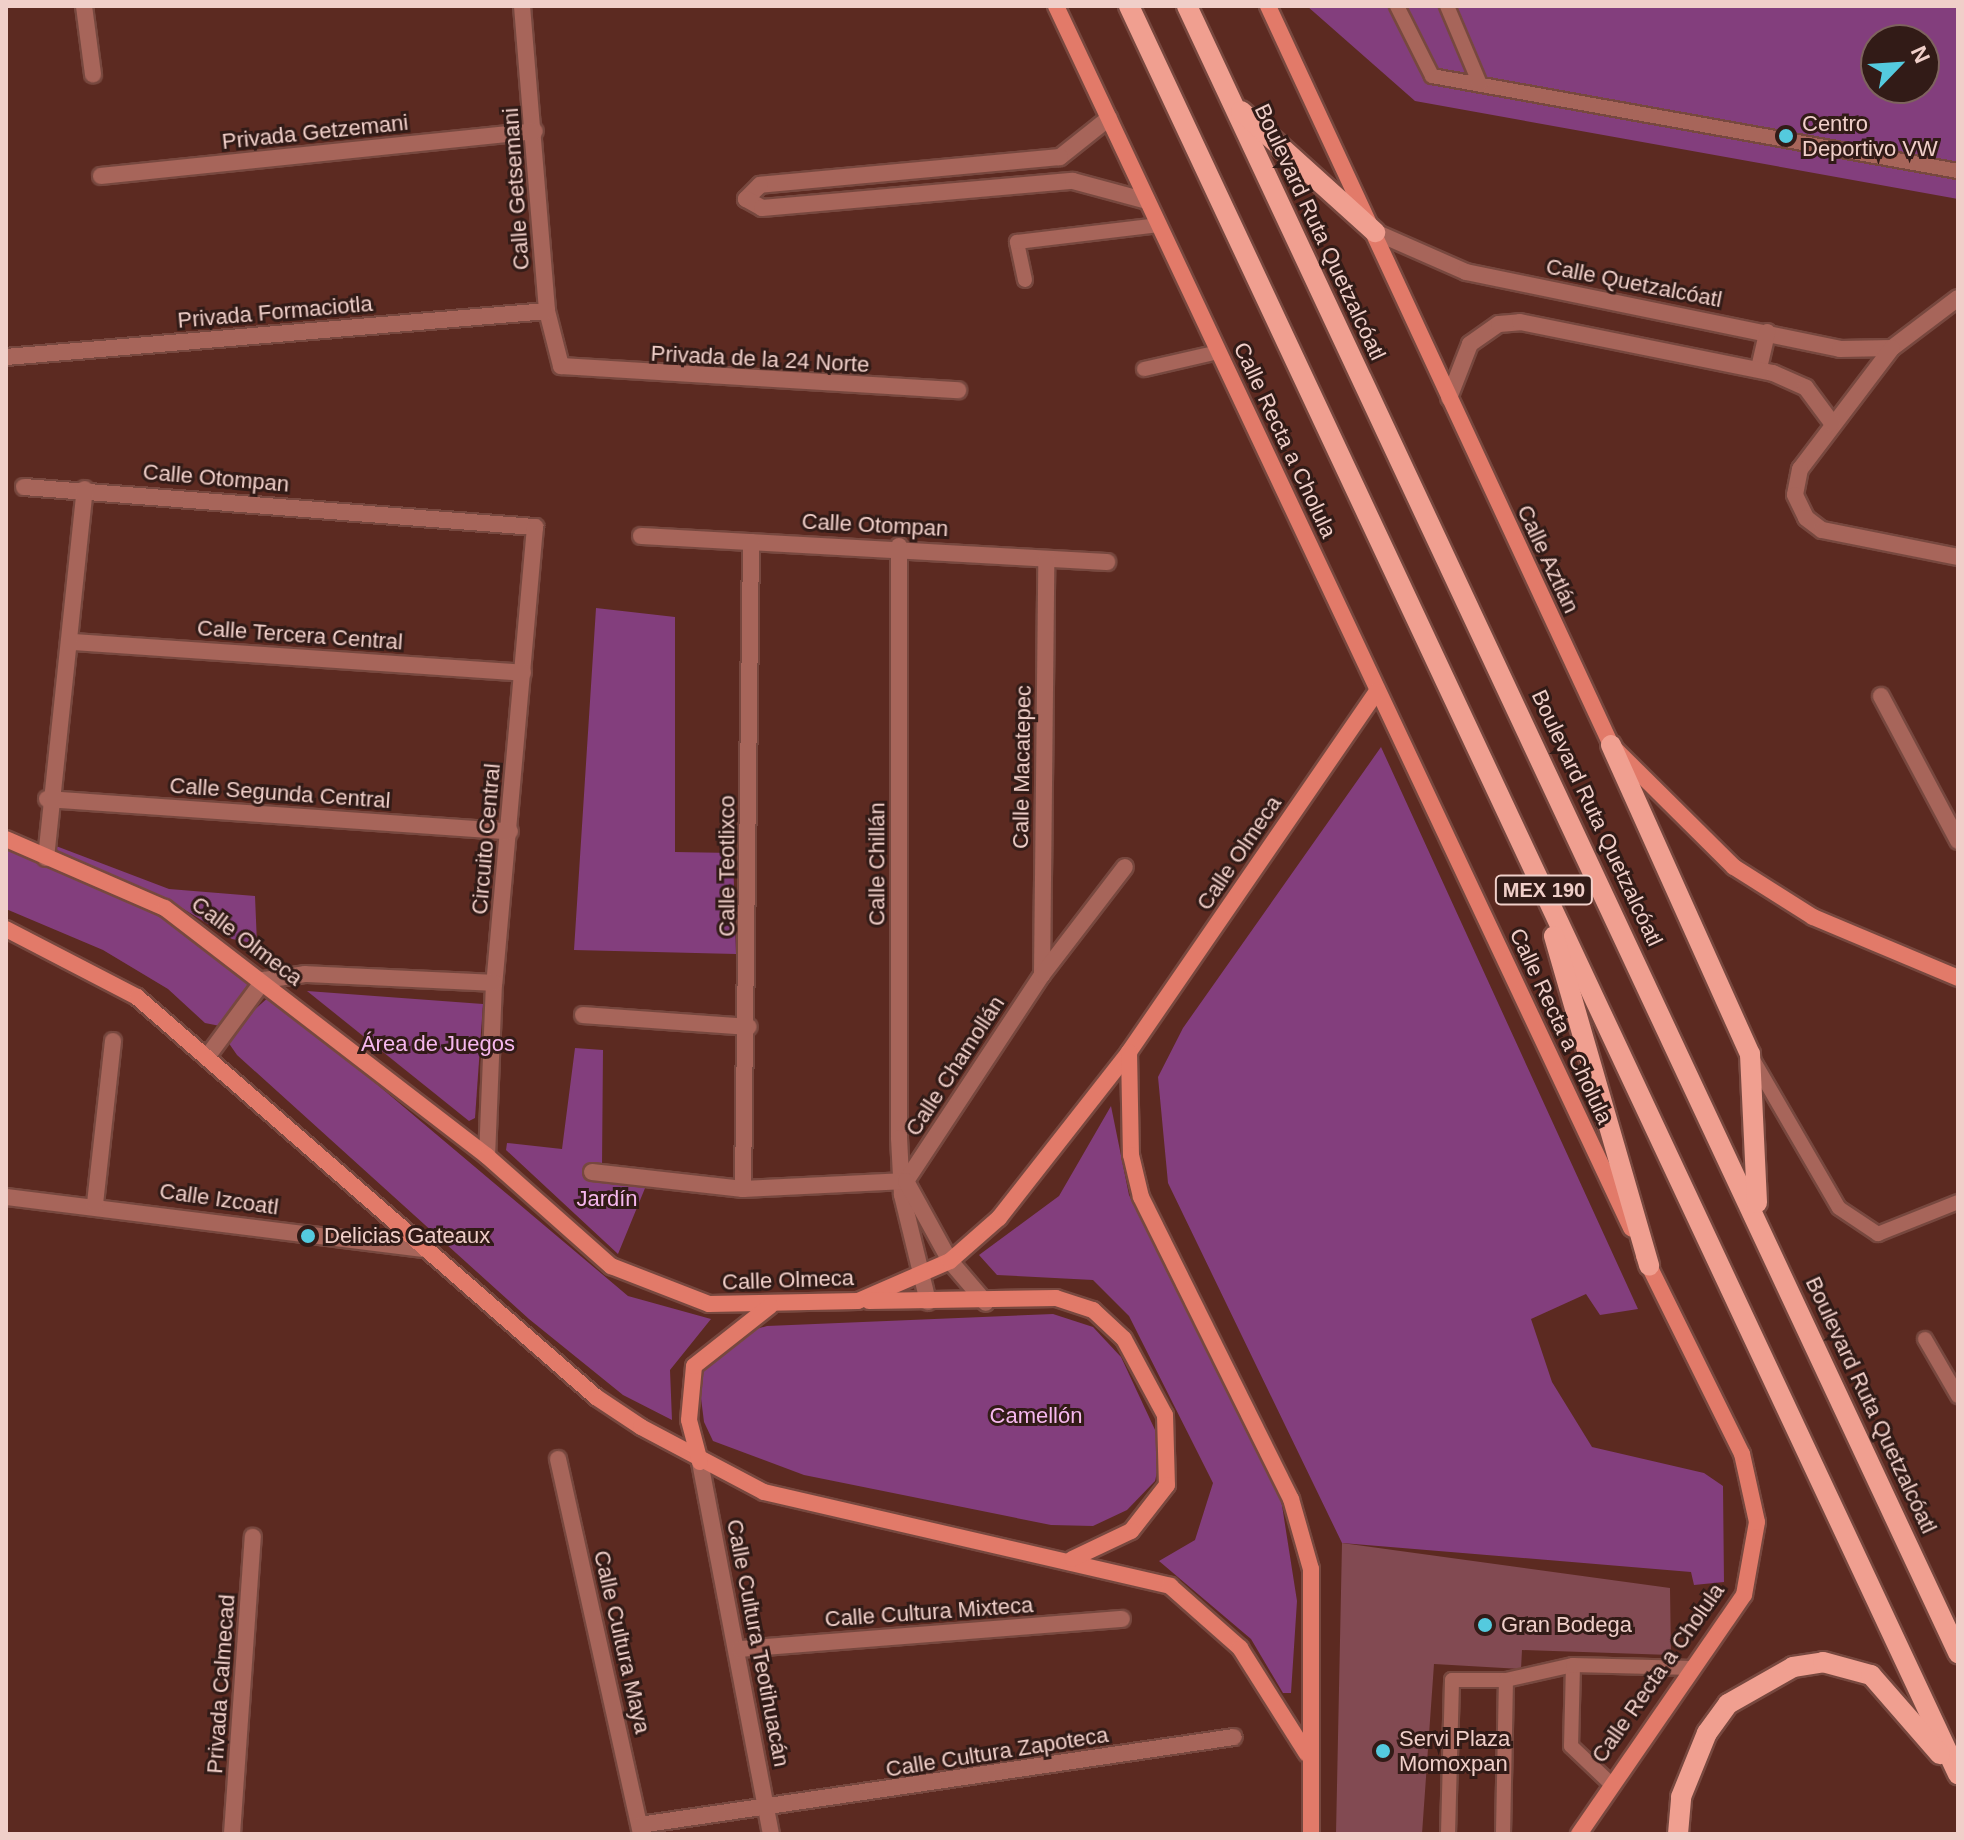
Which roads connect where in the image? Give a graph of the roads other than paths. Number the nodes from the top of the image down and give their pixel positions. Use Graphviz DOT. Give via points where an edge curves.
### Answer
graph roads {
  1 [pos="84,6"];
  2 [pos="522,6"];
  3 [pos="1056,6"];
  4 [pos="1129,6"];
  5 [pos="1187,6"];
  6 [pos="1268,6"];
  7 [pos="1397,6"];
  8 [pos="1447,6"];
  9 [pos="93,74"];
  10 [pos="1480,84"];
  11 [pos="1232,103"];
  12 [pos="1109,118"];
  13 [pos="535,131"];
  14 [pos="1958,171"];
  15 [pos="101,176"];
  16 [pos="1147,201"];
  17 [pos="1159,225"];
  18 [pos="1375,232"];
  19 [pos="1025,280"];
  20 [pos="1958,298"];
  21 [pos="547,311"];
  22 [pos="1767,332"];
  23 [pos="1892,348"];
  24 [pos="1218,352"];
  25 [pos="6,357"];
  26 [pos="561,366"];
  27 [pos="1759,368"];
  28 [pos="1144,369"];
  29 [pos="958,390"];
  30 [pos="1449,398"];
  31 [pos="1832,423"];
  32 [pos="24,487"];
  33 [pos="85,489"];
  34 [pos="535,527"];
  35 [pos="641,536"];
  36 [pos="751,542"];
  37 [pos="899,546"];
  38 [pos="1958,557"];
  39 [pos="1046,559"];
  40 [pos="1107,562"];
  41 [pos="74,642"];
  42 [pos="523,673"];
  43 [pos="1376,692"];
  44 [pos="1881,696"];
  45 [pos="1611,745"];
  46 [pos="47,799"];
  47 [pos="510,831"];
  48 [pos="6,839"];
  49 [pos="1958,841"];
  50 [pos="46,858"];
  51 [pos="1125,867"];
  52 [pos="1536,874"];
  53 [pos="6,929"];
  54 [pos="1042,975"];
  55 [pos="1958,978"];
  56 [pos="264,980"];
  57 [pos="494,983"];
  58 [pos="583,1015"];
  59 [pos="749,1027"];
  60 [pos="113,1041"];
  61 [pos="1129,1052"];
  62 [pos="1750,1054"];
  63 [pos="207,1057"];
  64 [pos="487,1156"];
  65 [pos="592,1172"];
  66 [pos="906,1181"];
  67 [pos="743,1189"];
  68 [pos="6,1197"];
  69 [pos="1958,1202"];
  70 [pos="95,1204"];
  71 [pos="1758,1215"];
  72 [pos="426,1249"];
  73 [pos="950,1261"];
  74 [pos="1649,1266"];
  75 [pos="924,1276"];
  76 [pos="858,1301"];
  77 [pos="928,1302"];
  78 [pos="986,1303"];
  79 [pos="770,1306"];
  80 [pos="1925,1339"];
  81 [pos="1958,1396"];
  82 [pos="558,1459"];
  83 [pos="700,1462"];
  84 [pos="253,1537"];
  85 [pos="1072,1559"];
  86 [pos="1122,1619"];
  87 [pos="740,1649"];
  88 [pos="1958,1653"];
  89 [pos="1573,1665"];
  90 [pos="1692,1668"];
  91 [pos="1506,1680"];
  92 [pos="1234,1737"];
  93 [pos="1307,1754"];
  94 [pos="1958,1774"];
  95 [pos="1958,1781"];
  96 [pos="1611,1784"];
  97 [pos="767,1810"];
  98 [pos="641,1830"];
  99 [pos="232,1834"];
  100 [pos="771,1834"];
  101 [pos="1311,1834"];
  102 [pos="1448,1834"];
  103 [pos="1503,1834"];
  104 [pos="1579,1834"];
  105 [pos="1678,1834"];
  1 -- 9 [label="street"];
  2 -- 13 [label="street, Calle Getsemani"];
  3 -- 12 [label="street, Calle Recta a Cholula"];
  4 -- 52 [label="main road, Calle Recta a Cholula / MEX 190"];
  5 -- 11 [label="main road, Boulevard Ruta Quetzalcóatl / MEX 190"];
  6 -- 18 [label="street, Calle Aztlán"];
  7 -- 10 [label="lane" via="1432,76"];
  8 -- 10 [label="lane"];
  10 -- 14 [label="lane"];
  11 -- 18 [label="main road"];
  11 -- 71 [label="main road, Boulevard Ruta Quetzalcóatl / MEX 190"];
  12 -- 16 [label="street, Calle Recta a Cholula"];
  12 -- 16 [label="street" via="1060,157 760,185 746,199 762,208 1073,181"];
  13 -- 15 [label="street, Privada Getzemani"];
  13 -- 21 [label="street, Calle Getsemani"];
  16 -- 17 [label="street, Calle Recta a Cholula"];
  17 -- 19 [label="lane" via="1017,242"];
  17 -- 24 [label="street, Calle Recta a Cholula"];
  18 -- 22 [label="street, Calle Quetzalcóatl" via="1466,272"];
  18 -- 30 [label="street, Calle Aztlán"];
  20 -- 23 [label="street"];
  21 -- 25 [label="street, Privada Formaciotla"];
  21 -- 26 [label="street, Calle Getsemani"];
  22 -- 23 [label="street, Calle Quetzalcóatl" via="1840,349"];
  22 -- 27 [label="street"];
  23 -- 31 [label="street"];
  24 -- 28 [label="lane"];
  24 -- 43 [label="street, Calle Recta a Cholula"];
  26 -- 29 [label="street, Privada de la 24 Norte"];
  27 -- 30 [label="street" via="1520,322 1499,324 1470,344"];
  27 -- 31 [label="street" via="1806,388"];
  30 -- 45 [label="street, Calle Aztlán"];
  31 -- 38 [label="street" via="1796,480 1806,518 1822,530"];
  32 -- 33 [label="street, Calle Otompan"];
  33 -- 34 [label="street, Calle Otompan"];
  33 -- 41 [label="street"];
  34 -- 42 [label="street, Circuito Central"];
  35 -- 36 [label="street, Calle Otompan"];
  36 -- 37 [label="street, Calle Otompan"];
  36 -- 59 [label="street, Calle Teotlixco"];
  37 -- 39 [label="street, Calle Otompan"];
  37 -- 66 [label="street, Calle Chillán" via="899,1138"];
  39 -- 40 [label="street, Calle Otompan"];
  39 -- 54 [label="street, Calle Macatepec"];
  41 -- 42 [label="street, Calle Tercera Central"];
  41 -- 46 [label="street"];
  42 -- 47 [label="street, Circuito Central"];
  43 -- 61 [label="street, Calle Olmeca"];
  43 -- 74 [label="street, Calle Recta a Cholula"];
  44 -- 49 [label="street"];
  45 -- 55 [label="street, Calle Aztlán" via="1734,867 1813,917"];
  45 -- 62 [label="main road"];
  46 -- 47 [label="street, Calle Segunda Central"];
  46 -- 50 [label="street"];
  47 -- 57 [label="street, Circuito Central"];
  48 -- 50 [label="street, Calle Olmeca"];
  50 -- 56 [label="street, Calle Olmeca" via="165,908"];
  51 -- 54 [label="street, Calle Chamollán"];
  52 -- 74 [label="main road"];
  52 -- 94 [label="main road, Calle Recta a Cholula / MEX 190"];
  53 -- 63 [label="street" via="137,997"];
  54 -- 66 [label="street, Calle Chamollán"];
  56 -- 57 [label="street" via="305,974"];
  56 -- 63 [label="street"];
  56 -- 64 [label="street, Calle Olmeca"];
  57 -- 64 [label="street, Circuito Central"];
  58 -- 59 [label="street"];
  59 -- 67 [label="street, Calle Teotlixco"];
  60 -- 70 [label="street"];
  61 -- 73 [label="street, Calle Olmeca" via="999,1218"];
  61 -- 93 [label="street" via="1131,1155 1141,1197 1291,1499 1311,1569 1316,1641"];
  62 -- 69 [label="lane" via="1839,1208 1878,1234"];
  62 -- 71 [label="main road"];
  63 -- 72 [label="street"];
  64 -- 79 [label="street, Calle Olmeca" via="611,1266 709,1304"];
  65 -- 67 [label="street"];
  66 -- 67 [label="street"];
  66 -- 73 [label="street, Calle Chillán"];
  66 -- 75 [label="street, Calle Chillán" via="902,1195"];
  68 -- 70 [label="street, Calle Izcoatl"];
  70 -- 72 [label="street, Calle Izcoatl"];
  71 -- 88 [label="main road, Boulevard Ruta Quetzalcóatl / MEX 190"];
  72 -- 83 [label="street" via="596,1397"];
  73 -- 75 [label="street, Calle Olmeca"];
  73 -- 78 [label="street, Calle Chillán"];
  74 -- 90 [label="street, Calle Recta a Cholula" via="1742,1454 1757,1522 1744,1595"];
  75 -- 76 [label="street, Calle Olmeca"];
  75 -- 77 [label="street, Calle Chillán"];
  76 -- 77 [label="street"];
  76 -- 79 [label="street, Calle Olmeca"];
  77 -- 78 [label="street"];
  78 -- 85 [label="street" via="1056,1298 1093,1310 1140,1363 1165,1415 1167,1485 1131,1531"];
  79 -- 83 [label="street" via="694,1366 689,1420"];
  80 -- 81 [label="lane"];
  82 -- 98 [label="street, Calle Cultura Maya"];
  83 -- 85 [label="street" via="764,1492"];
  83 -- 87 [label="street, Calle Cultura Teotihuacán"];
  84 -- 99 [label="street, Privada Calmecad"];
  85 -- 93 [label="street" via="1170,1586 1240,1648"];
  86 -- 87 [label="street, Calle Cultura Mixteca"];
  87 -- 97 [label="street, Calle Cultura Teotihuacán"];
  89 -- 90 [label="lane"];
  89 -- 91 [label="lane"];
  89 -- 96 [label="lane" via="1571,1746"];
  90 -- 96 [label="street, Calle Recta a Cholula"];
  91 -- 102 [label="lane" via="1452,1680"];
  91 -- 103 [label="lane"];
  92 -- 97 [label="street, Calle Cultura Zapoteca"];
  93 -- 101 [label="street"];
  95 -- 105 [label="main road" via="1904,1706 1871,1675 1823,1662 1793,1667 1728,1704 1707,1733 1681,1797"];
  96 -- 104 [label="street, Calle Recta a Cholula"];
  97 -- 98 [label="street, Calle Cultura Zapoteca"];
  97 -- 100 [label="street, Calle Cultura Teotihuacán"];
}
